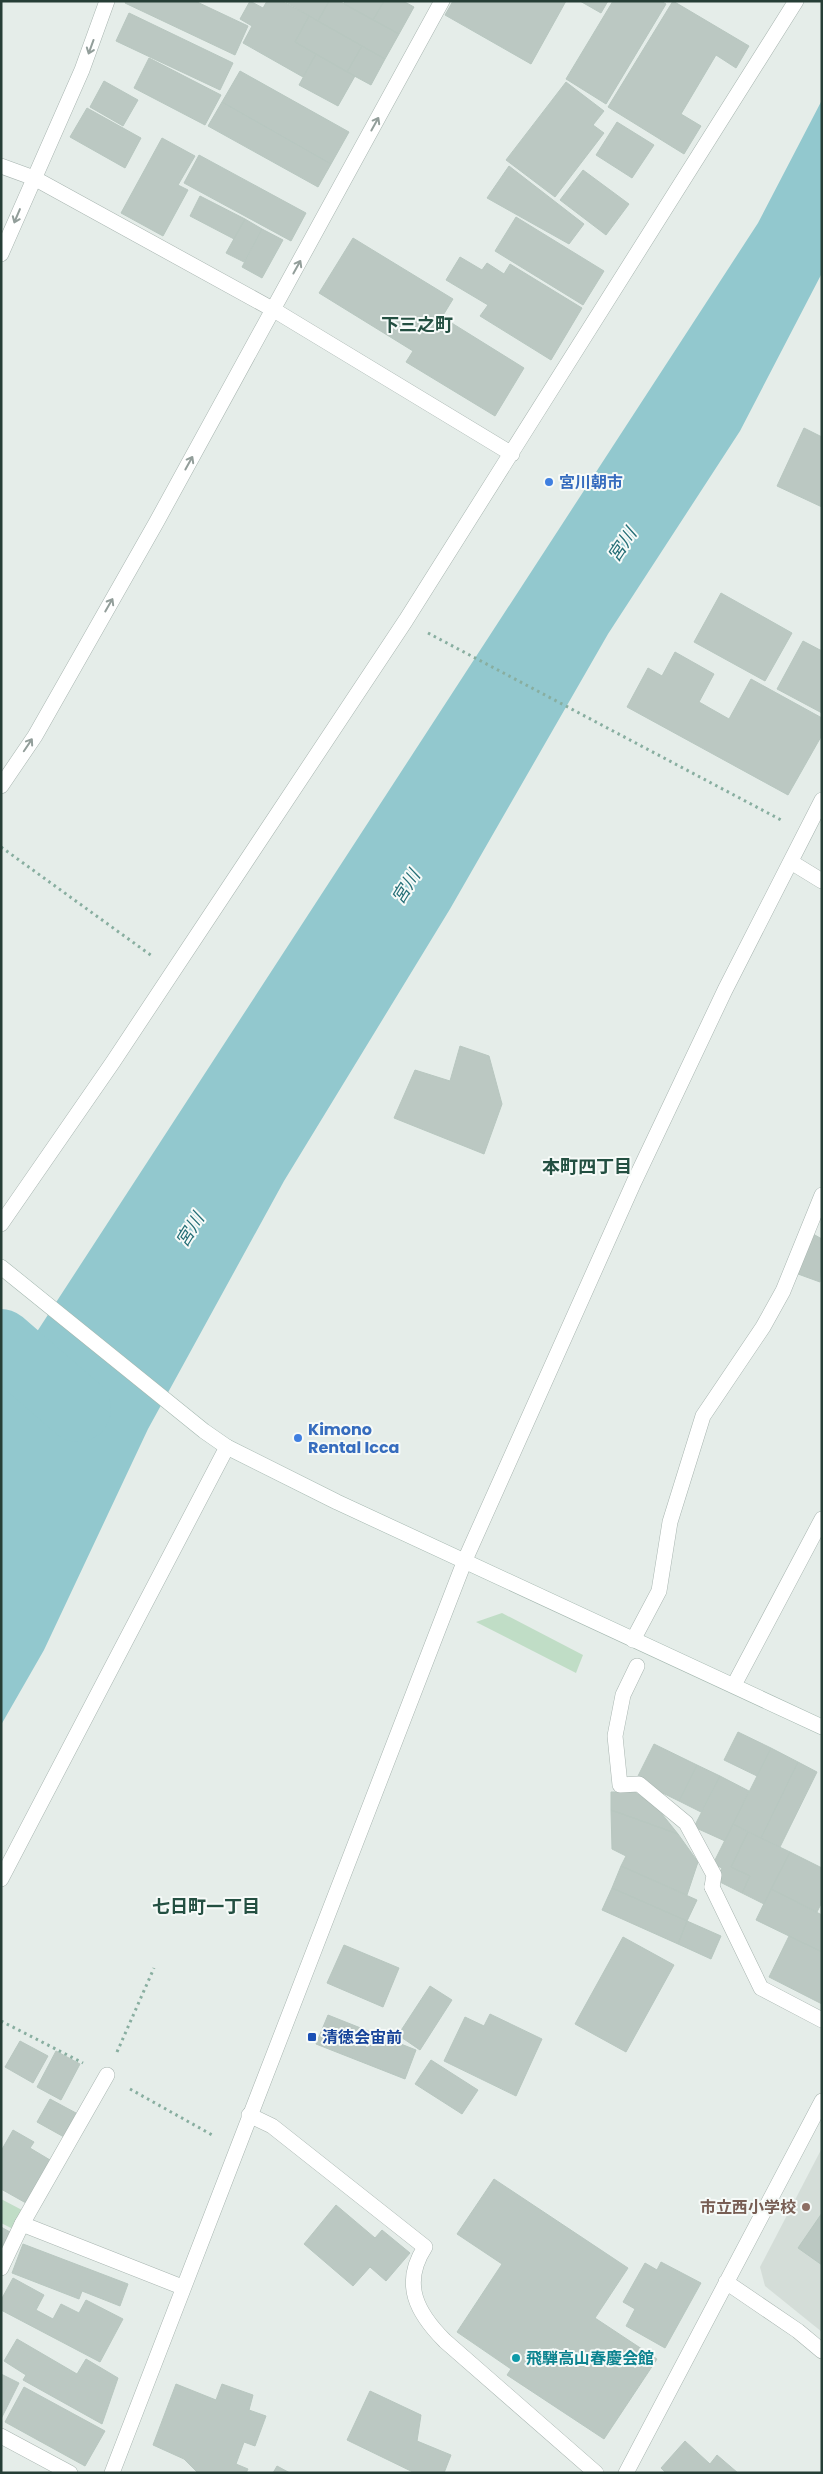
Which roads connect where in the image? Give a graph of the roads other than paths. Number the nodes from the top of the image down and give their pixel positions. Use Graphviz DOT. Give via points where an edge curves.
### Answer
graph roads {
  1 [pos="107,1"];
  2 [pos="442,1"];
  3 [pos="796,1"];
  4 [pos="1,166"];
  5 [pos="34,178"];
  6 [pos="1,254"];
  7 [pos="274,310"];
  8 [pos="512,454"];
  9 [pos="1,786"];
  10 [pos="822,800"];
  11 [pos="791,862"];
  12 [pos="822,881"];
  13 [pos="822,1195"];
  14 [pos="1,1224"];
  15 [pos="4,1270"];
  16 [pos="227,1446"];
  17 [pos="822,1519"];
  18 [pos="465,1560"];
  19 [pos="633,1640"];
  20 [pos="637,1666"];
  21 [pos="734,1685"];
  22 [pos="822,1727"];
  23 [pos="1,1879"];
  24 [pos="822,2020"];
  25 [pos="107,2076"];
  26 [pos="822,2101"];
  27 [pos="249,2115"];
  28 [pos="22,2224"];
  29 [pos="1,2268"];
  30 [pos="726,2282"];
  31 [pos="182,2287"];
  32 [pos="822,2351"];
  33 [pos="1,2436"];
  34 [pos="70,2473"];
  35 [pos="112,2473"];
  36 [pos="596,2473"];
  37 [pos="626,2473"];
  1 -- 5 [label="street, one-way" via="82,70"];
  7 -- 2 [label="street, one-way"];
  3 -- 8 [label="street"];
  4 -- 5 [label="street"];
  5 -- 6 [label="street, one-way"];
  5 -- 7 [label="street"];
  7 -- 8 [label="street"];
  9 -- 7 [label="street, one-way" via="40,727"];
  8 -- 14 [label="street" via="173,972"];
  10 -- 11 [label="street"];
  11 -- 12 [label="street"];
  11 -- 18 [label="street" via="721,998 634,1182"];
  13 -- 19 [label="street" via="783,1291 763,1327 703,1416 670,1522 659,1591"];
  15 -- 16 [label="street"];
  16 -- 18 [label="street" via="337,1502"];
  16 -- 23 [label="street"];
  17 -- 21 [label="street"];
  18 -- 19 [label="street"];
  18 -- 27 [label="street"];
  19 -- 21 [label="street"];
  20 -- 24 [label="street" via="623,1695 615,1736 620,1785 639,1784 686,1823 714,1875 712,1887 761,1988"];
  21 -- 22 [label="street"];
  25 -- 28 [label="street"];
  26 -- 30 [label="street"];
  27 -- 31 [label="street"];
  27 -- 36 [label="street" via="272,2126 425,2247 412,2275 420,2312 426,2322"];
  28 -- 29 [label="street"];
  28 -- 31 [label="street"];
  30 -- 32 [label="street"];
  30 -- 37 [label="street"];
  31 -- 35 [label="street"];
  33 -- 34 [label="street"];
}
